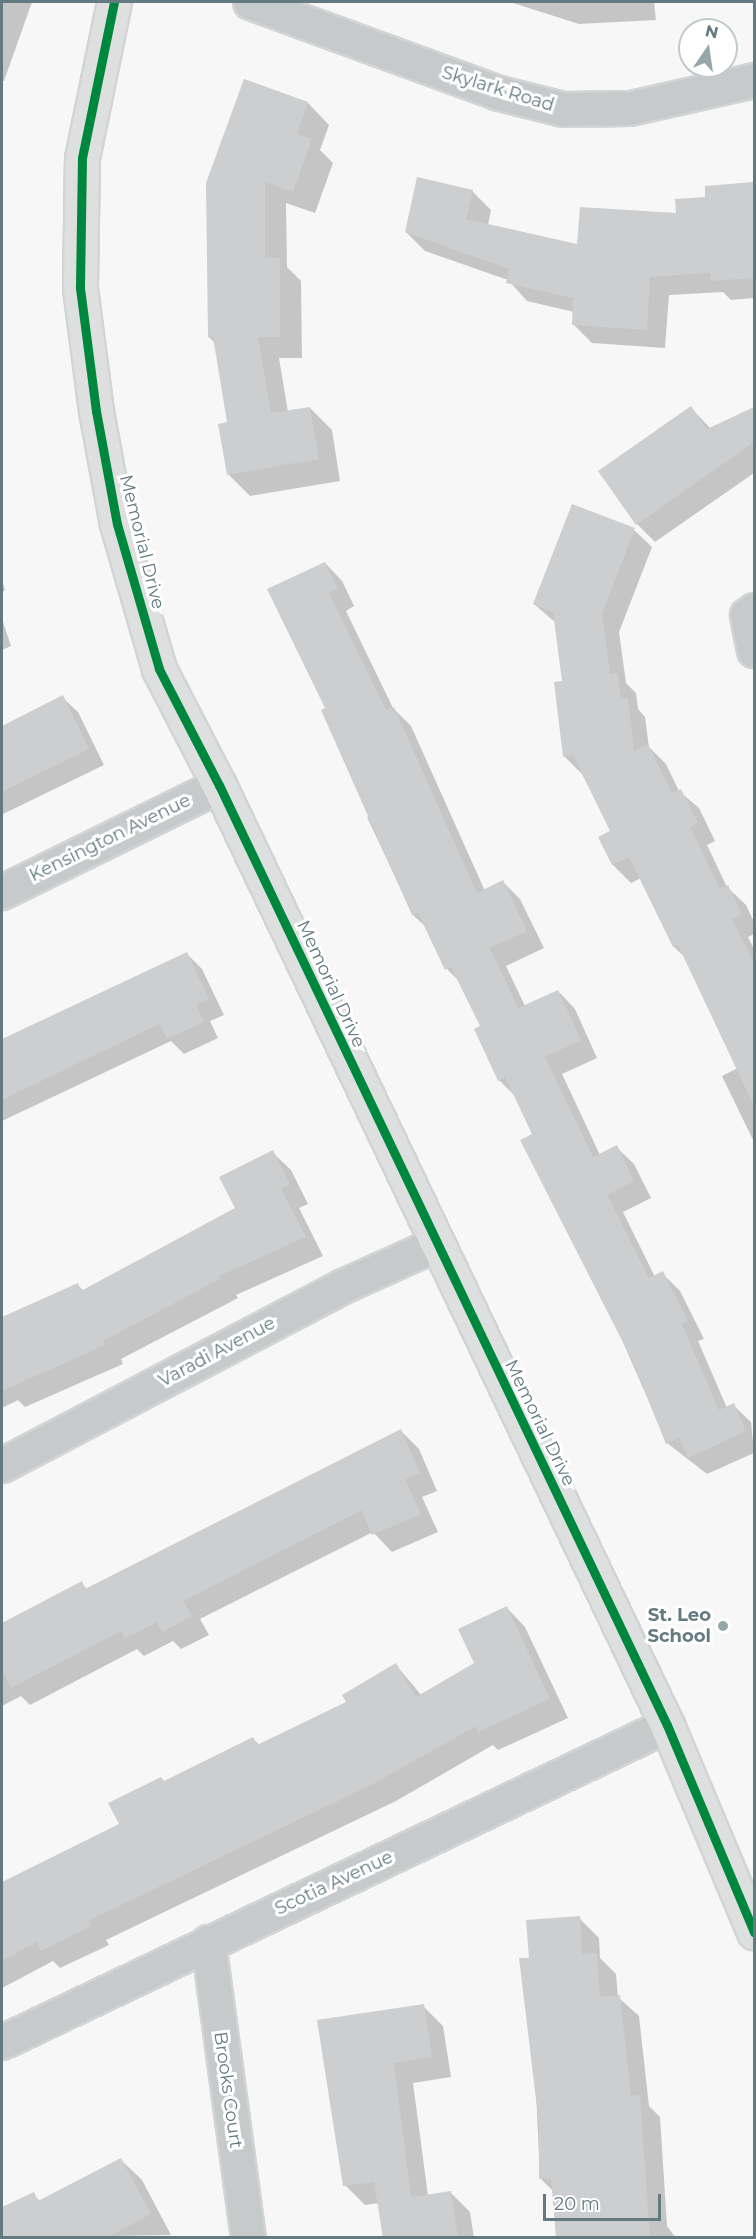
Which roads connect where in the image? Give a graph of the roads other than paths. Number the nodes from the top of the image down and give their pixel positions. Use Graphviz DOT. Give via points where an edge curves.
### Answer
graph roads {
  1 [pos="114,2"];
  2 [pos="250,2"];
  3 [pos="754,80"];
  4 [pos="754,610"];
  5 [pos="754,650"];
  6 [pos="219,785"];
  7 [pos="2,892"];
  8 [pos="436,1244"];
  9 [pos="2,1465"];
  10 [pos="667,1725"];
  11 [pos="754,1932"];
  12 [pos="208,1942"];
  13 [pos="2,2042"];
  14 [pos="248,2238"];
  1 -- 6 [label="main road, Memorial Drive" via="82,158 81,300 117,524 159,669"];
  2 -- 3 [label="street, Skylark Road" via="499,93 563,109 630,108"];
  4 -- 5 [label="street" via="747,615"];
  6 -- 7 [label="street, Kensington Avenue"];
  6 -- 8 [label="main road, Memorial Drive"];
  8 -- 9 [label="street, Varadi Avenue" via="343,1286"];
  8 -- 10 [label="main road, Memorial Drive"];
  10 -- 11 [label="main road, Memorial Drive"];
  10 -- 12 [label="street, Scotia Avenue"];
  12 -- 13 [label="street, Scotia Avenue"];
  12 -- 14 [label="street, Brooks Court"];
}
